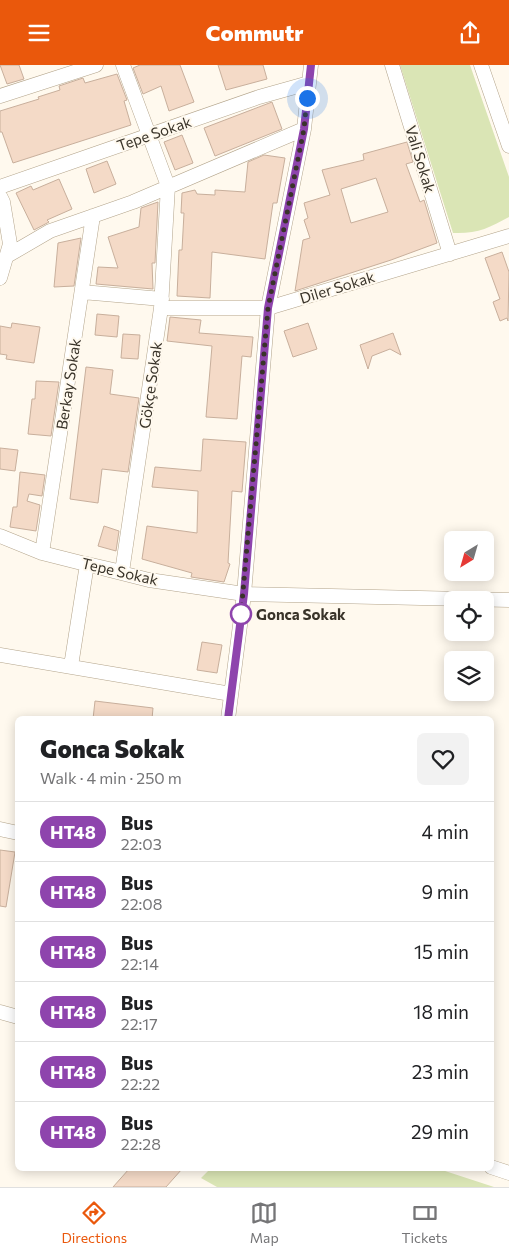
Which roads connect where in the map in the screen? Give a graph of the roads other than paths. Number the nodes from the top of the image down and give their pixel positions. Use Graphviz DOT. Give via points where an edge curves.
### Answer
graph roads {
  1 [pos="96,65"];
  2 [pos="123,65"];
  3 [pos="311,65"];
  4 [pos="392,65"];
  5 [pos="482,65"];
  6 [pos="309,83"];
  7 [pos="0,97"];
  8 [pos="506,127"];
  9 [pos="304,129"];
  10 [pos="149,135"];
  11 [pos="509,146"];
  12 [pos="168,186"];
  13 [pos="0,187"];
  14 [pos="0,196"];
  15 [pos="93,216"];
  16 [pos="509,236"];
  17 [pos="450,254"];
  18 [pos="7,256"];
  19 [pos="0,278"];
  20 [pos="82,292"];
  21 [pos="162,303"];
  22 [pos="268,308"];
  23 [pos="0,536"];
  24 [pos="42,553"];
  25 [pos="122,572"];
  26 [pos="244,594"];
  27 [pos="509,600"];
  28 [pos="0,655"];
  29 [pos="71,666"];
  30 [pos="231,694"];
  31 [pos="228,716"];
  32 [pos="0,829"];
  33 [pos="15,832"];
  34 [pos="0,1012"];
  35 [pos="15,1016"];
  36 [pos="494,1168"];
  37 [pos="509,1173"];
  1 -- 7 [label="street"];
  2 -- 10 [label="street, Gökçe Sokak"];
  3 -- 6 [label="street"];
  4 -- 17 [label="street, Vali Sokak"];
  5 -- 8 [label="street"];
  6 -- 9 [label="street"];
  6 -- 10 [label="street, Tepe Sokak"];
  8 -- 11 [label="street"];
  9 -- 12 [label="street"];
  9 -- 22 [label="street"];
  10 -- 12 [label="street, Gökçe Sokak"];
  10 -- 13 [label="street, Tepe Sokak"];
  12 -- 15 [label="street"];
  12 -- 21 [label="street, Gökçe Sokak"];
  14 -- 18 [label="street" via="10,244"];
  15 -- 18 [label="street" via="50,231"];
  15 -- 20 [label="street, Berkay Sokak"];
  16 -- 17 [label="street, Diler Sokak"];
  17 -- 22 [label="street, Diler Sokak"];
  18 -- 19 [label="street"];
  20 -- 21 [label="street, Diler Sokak"];
  20 -- 24 [label="street, Berkay Sokak"];
  21 -- 22 [label="street, Diler Sokak"];
  21 -- 25 [label="street, Gökçe Sokak"];
  22 -- 26 [label="street"];
  23 -- 24 [label="street, Tepe Sokak"];
  24 -- 25 [label="street, Tepe Sokak"];
  25 -- 26 [label="street, Tepe Sokak"];
  25 -- 29 [label="street" via="87,564"];
  26 -- 27 [label="street, Tepe Sokak"];
  26 -- 30 [label="street"];
  28 -- 29 [label="street"];
  29 -- 30 [label="street"];
  30 -- 31 [label="street"];
  32 -- 33 [label="street"];
  34 -- 35 [label="street"];
  36 -- 37 [label="street"];
}
